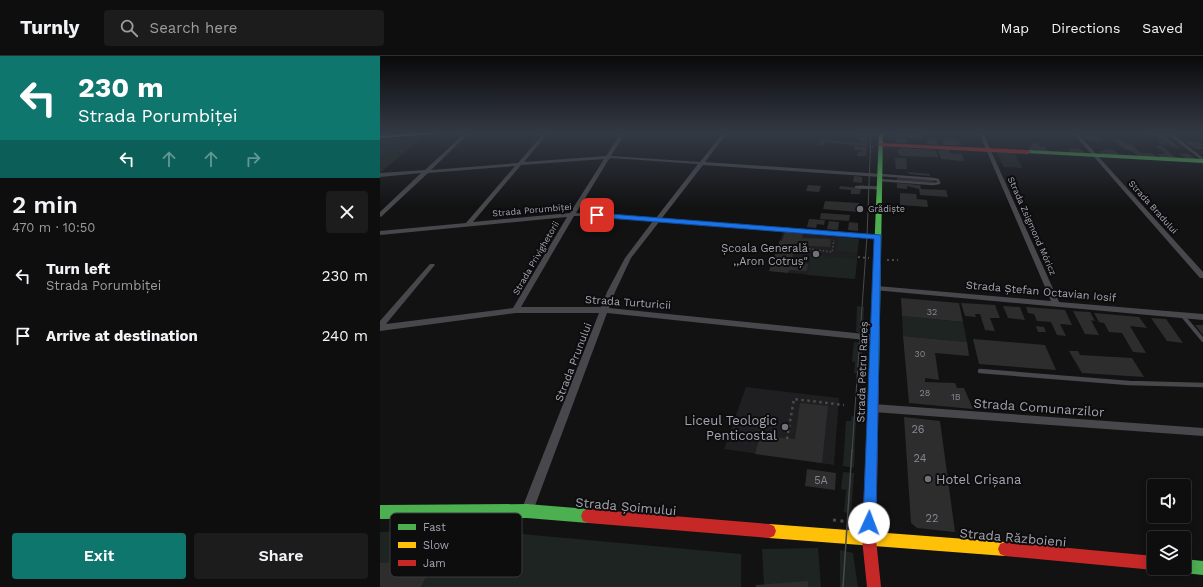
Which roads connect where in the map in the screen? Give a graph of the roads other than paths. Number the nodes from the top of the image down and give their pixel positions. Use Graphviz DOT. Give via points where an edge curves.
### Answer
graph roads {
  1 [pos="441,158"];
  2 [pos="524,158"];
  3 [pos="607,158"];
  4 [pos="706,158"];
  5 [pos="881,158"];
  6 [pos="992,158"];
  7 [pos="1097,158"];
  8 [pos="1155,158"];
  9 [pos="1203,160"];
  10 [pos="702,163"];
  11 [pos="519,164"];
  12 [pos="426,172"];
  13 [pos="380,175"];
  14 [pos="880,181"];
  15 [pos="856,187"];
  16 [pos="380,215"];
  17 [pos="571,215"];
  18 [pos="659,219"];
  19 [pos="468,224"];
  20 [pos="380,233"];
  21 [pos="878,237"];
  22 [pos="432,265"];
  23 [pos="1203,276"];
  24 [pos="877,288"];
  25 [pos="1056,303"];
  26 [pos="516,310"];
  27 [pos="605,310"];
  28 [pos="1183,315"];
  29 [pos="1203,317"];
  30 [pos="380,327"];
  31 [pos="875,338"];
  32 [pos="1203,340"];
  33 [pos="980,371"];
  34 [pos="1203,385"];
  35 [pos="873,408"];
  36 [pos="1203,432"];
  37 [pos="527,511"];
  38 [pos="380,512"];
  39 [pos="869,539"];
  40 [pos="1147,562"];
  41 [pos="1191,567"];
  42 [pos="1203,568"];
  43 [pos="874,587"];
  1 -- 12 [label="street"];
  2 -- 11 [label="street"];
  3 -- 10 [label="street"];
  3 -- 11 [label="street"];
  3 -- 17 [label="street, Strada Privighetorii"];
  4 -- 10 [label="street, Strada Prunului"];
  5 -- 14 [label="street, Strada Petru Rareș"];
  6 -- 25 [label="street, Strada Zsigmond Móricz"];
  7 -- 23 [label="street, Strada Bradului"];
  8 -- 9 [label="street"];
  10 -- 14 [label="street"];
  10 -- 18 [label="street, Strada Prunului"];
  11 -- 12 [label="street"];
  11 -- 19 [label="street"];
  12 -- 13 [label="street"];
  12 -- 16 [label="street"];
  14 -- 14 [label="lane" via="933,184 939,183 933,179"];
  14 -- 15 [label="lane"];
  14 -- 21 [label="street, Strada Petru Rareș"];
  17 -- 18 [label="street, Strada Porumbiței"];
  17 -- 19 [label="street, Strada Porumbiței"];
  17 -- 26 [label="street, Strada Privighetorii"];
  18 -- 21 [label="street, Strada Porumbiței"];
  18 -- 27 [label="street, Strada Prunului" via="628,258"];
  19 -- 20 [label="street, Strada Porumbiței"];
  21 -- 24 [label="street, Strada Petru Rareș"];
  22 -- 30 [label="street"];
  24 -- 25 [label="street, Strada Ștefan Octavian Iosif"];
  24 -- 31 [label="street, Strada Petru Rareș"];
  25 -- 28 [label="street, Strada Ștefan Octavian Iosif"];
  26 -- 27 [label="street, Strada Turturicii"];
  26 -- 30 [label="street, Strada Turturicii"];
  27 -- 31 [label="street, Strada Turturicii"];
  27 -- 37 [label="street, Strada Prunului"];
  28 -- 29 [label="street, Strada Ștefan Octavian Iosif"];
  28 -- 32 [label="lane"];
  31 -- 35 [label="street, Strada Petru Rareș"];
  33 -- 34 [label="lane"];
  35 -- 36 [label="street, Strada Comunarzilor"];
  35 -- 39 [label="street, Strada Petru Rareș"];
  37 -- 38 [label="street, Strada Șoimului"];
  37 -- 39 [label="street, Strada Șoimului"];
  39 -- 40 [label="street, Strada Războieni"];
  39 -- 43 [label="street, Strada Petru Rareș"];
  41 -- 42 [label="street"];
}
